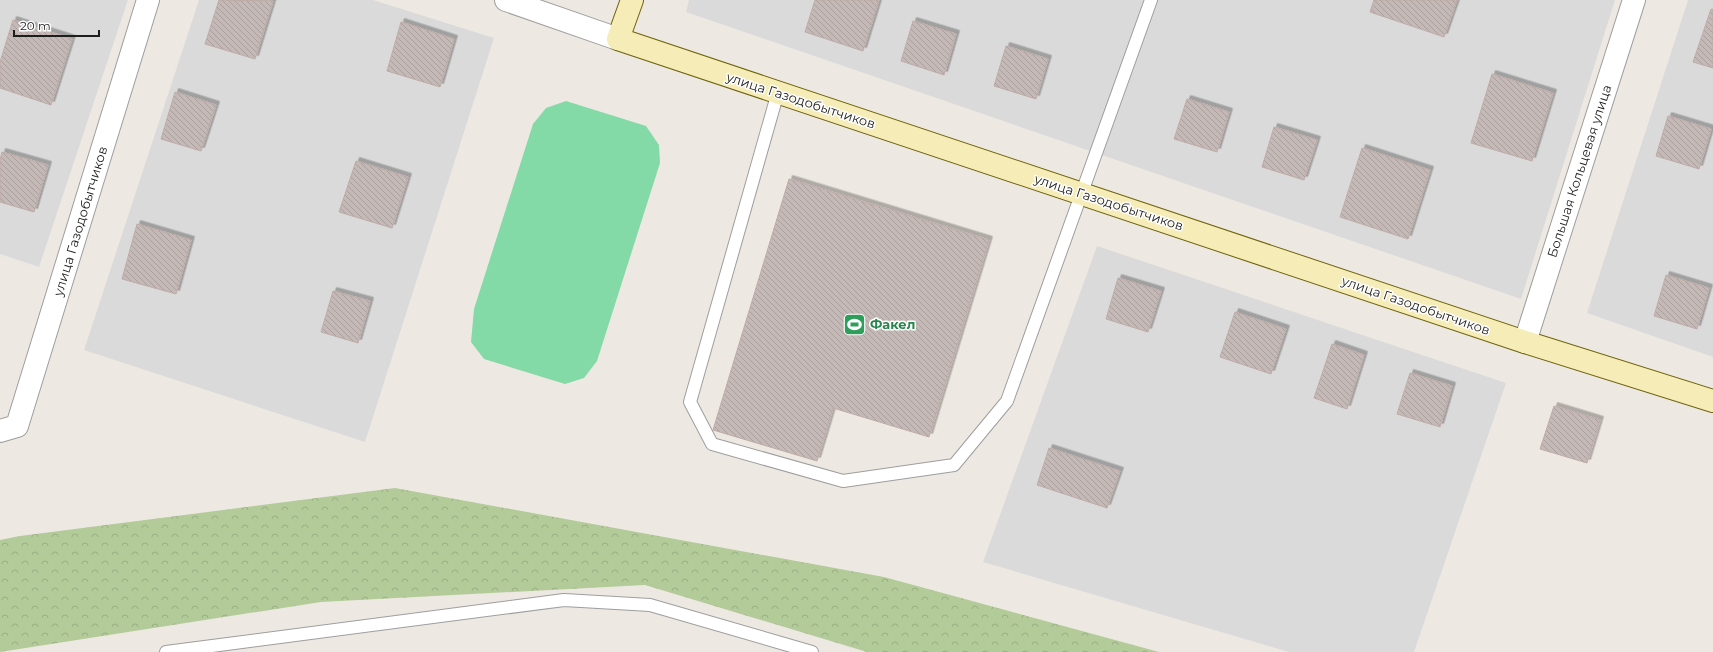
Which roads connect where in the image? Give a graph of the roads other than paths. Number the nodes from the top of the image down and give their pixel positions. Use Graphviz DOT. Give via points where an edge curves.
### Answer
graph roads {
  1 [pos="148,0"];
  2 [pos="506,0"];
  3 [pos="632,0"];
  4 [pos="1151,0"];
  5 [pos="1634,0"];
  6 [pos="618,39"];
  7 [pos="778,92"];
  8 [pos="1082,193"];
  9 [pos="1525,342"];
  10 [pos="1713,401"];
  11 [pos="0,431"];
  12 [pos="166,652"];
  13 [pos="812,652"];
  1 -- 11 [label="street, улица Газодобытчиков" via="17,426"];
  2 -- 6 [label="street, улица Газодобытчиков"];
  3 -- 6 [label="street"];
  4 -- 8 [label="lane"];
  5 -- 9 [label="street, Большая Кольцевая улица"];
  6 -- 7 [label="street, улица Газодобытчиков"];
  7 -- 8 [label="street, улица Газодобытчиков"];
  7 -- 8 [label="lane" via="690,402 712,444 843,481 954,465 1007,401"];
  8 -- 9 [label="street, улица Газодобытчиков"];
  9 -- 10 [label="street, улица Газодобытчиков"];
  12 -- 13 [label="lane" via="564,600 650,605"];
}
